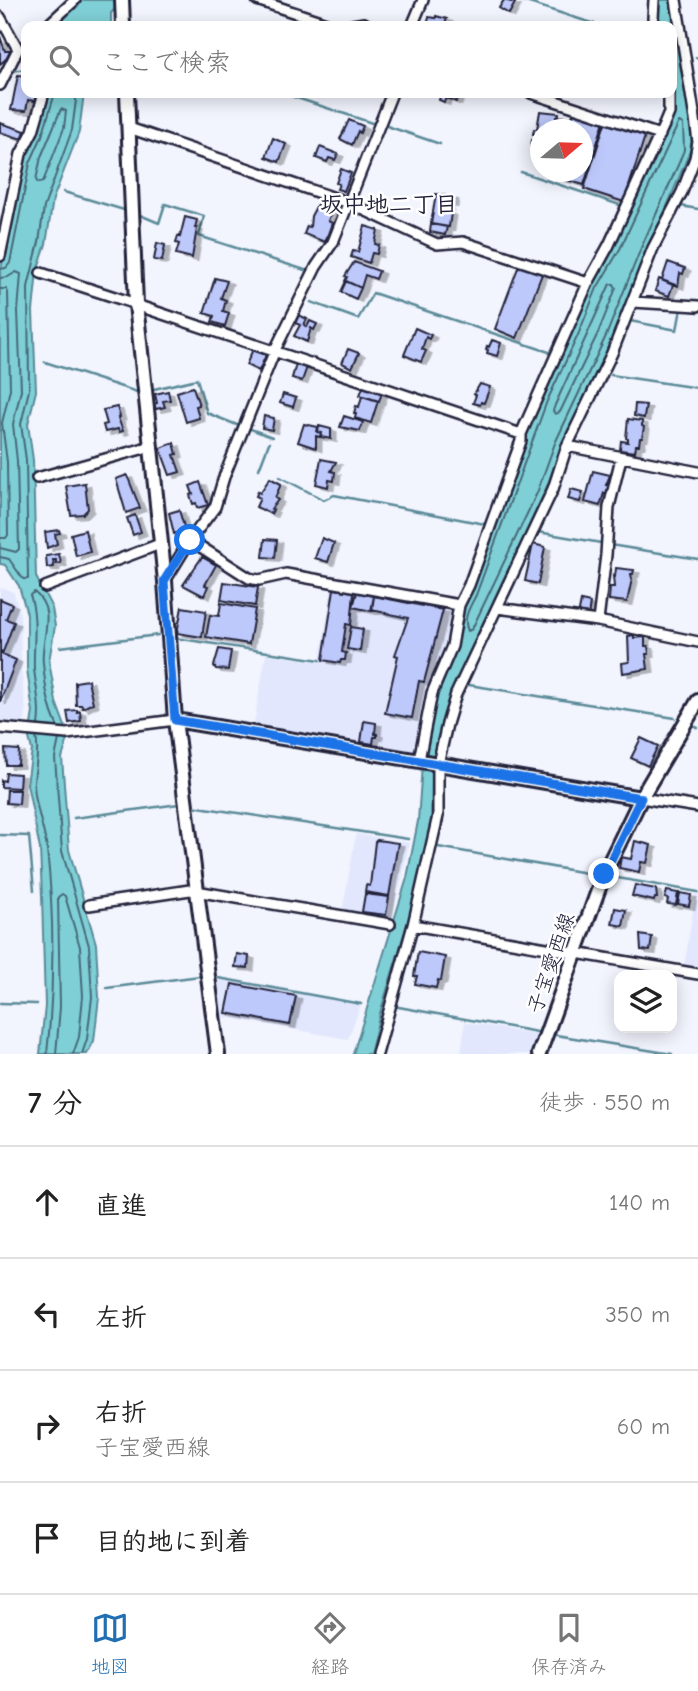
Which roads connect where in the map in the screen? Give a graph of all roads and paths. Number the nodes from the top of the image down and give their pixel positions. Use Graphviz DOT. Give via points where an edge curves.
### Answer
graph roads {
  1 [pos="75,0"];
  2 [pos="257,0"];
  3 [pos="423,0"];
  4 [pos="654,0"];
  5 [pos="676,0"];
  6 [pos="124,2"];
  7 [pos="64,11"];
  8 [pos="0,17"];
  9 [pos="53,21"];
  10 [pos="59,21"];
  11 [pos="123,21"];
  12 [pos="320,21"];
  13 [pos="414,21"];
  14 [pos="655,21"];
  15 [pos="21,45"];
  16 [pos="21,48"];
  17 [pos="0,85"];
  18 [pos="43,98"];
  19 [pos="127,98"];
  20 [pos="390,98"];
  21 [pos="546,98"];
  22 [pos="670,98"];
  23 [pos="129,128"];
  24 [pos="660,135"];
  25 [pos="698,142"];
  26 [pos="349,203"];
  27 [pos="0,256"];
  28 [pos="41,273"];
  29 [pos="588,283"];
  30 [pos="633,302"];
  31 [pos="136,304"];
  32 [pos="698,306"];
  33 [pos="275,350"];
  34 [pos="521,434"];
  35 [pos="152,446"];
  36 [pos="567,446"];
  37 [pos="621,458"];
  38 [pos="698,472"];
  39 [pos="37,478"];
  40 [pos="190,540"];
  41 [pos="160,544"];
  42 [pos="164,581"];
  43 [pos="45,587"];
  44 [pos="459,605"];
  45 [pos="497,608"];
  46 [pos="598,621"];
  47 [pos="698,642"];
  48 [pos="698,701"];
  49 [pos="175,720"];
  50 [pos="0,728"];
  51 [pos="419,760"];
  52 [pos="436,764"];
  53 [pos="641,798"];
  54 [pos="698,807"];
  55 [pos="196,891"];
  56 [pos="89,905"];
  57 [pos="390,924"];
  58 [pos="413,925"];
  59 [pos="575,953"];
  60 [pos="698,974"];
  61 [pos="218,1054"];
  62 [pos="377,1054"];
  63 [pos="539,1054"];
  1 -- 7 [label="street"];
  2 -- 12 [label="street"];
  3 -- 13 [label="street"];
  4 -- 14 [label="street"];
  5 -- 25 [label="street"];
  6 -- 11 [label="street"];
  7 -- 9 [label="street"];
  7 -- 10 [label="street"];
  8 -- 15 [label="street"];
  16 -- 17 [label="street"];
  18 -- 27 [label="street" via="17,167"];
  19 -- 23 [label="street"];
  20 -- 26 [label="street"];
  21 -- 24 [label="street"];
  22 -- 24 [label="street"];
  23 -- 26 [label="street"];
  23 -- 31 [label="street"];
  24 -- 29 [label="street"];
  25 -- 30 [label="street" via="682,192 653,248"];
  26 -- 29 [label="street" via="437,244 463,242"];
  26 -- 33 [label="street"];
  28 -- 31 [label="street"];
  29 -- 34 [label="street"];
  30 -- 32 [label="street"];
  30 -- 36 [label="street"];
  31 -- 33 [label="street"];
  31 -- 35 [label="street"];
  33 -- 34 [label="street"];
  33 -- 40 [label="street" via="215,507"];
  34 -- 44 [label="street"];
  35 -- 39 [label="street"];
  35 -- 41 [label="street"];
  36 -- 37 [label="street"];
  36 -- 45 [label="street" via="553,489"];
  37 -- 38 [label="street"];
  37 -- 46 [label="street" via="608,507"];
  40 -- 42 [label="street"];
  40 -- 44 [label="street" via="249,578 286,574"];
  41 -- 42 [label="street"];
  41 -- 43 [label="street"];
  42 -- 49 [label="street"];
  44 -- 51 [label="street" via="452,646 432,693"];
  45 -- 46 [label="street"];
  45 -- 52 [label="street" via="456,694"];
  46 -- 47 [label="street"];
  48 -- 53 [label="street, 子宝愛西線"];
  49 -- 50 [label="street" via="67,734"];
  49 -- 51 [label="street"];
  49 -- 55 [label="street"];
  51 -- 52 [label="street"];
  52 -- 53 [label="street"];
  52 -- 58 [label="street" via="438,816"];
  53 -- 54 [label="street"];
  53 -- 59 [label="street, 子宝愛西線" via="604,874"];
  55 -- 56 [label="street"];
  55 -- 57 [label="street"];
  55 -- 61 [label="street"];
  58 -- 59 [label="street"];
  58 -- 62 [label="street"];
  59 -- 60 [label="street"];
  59 -- 63 [label="street, 子宝愛西線"];
}
